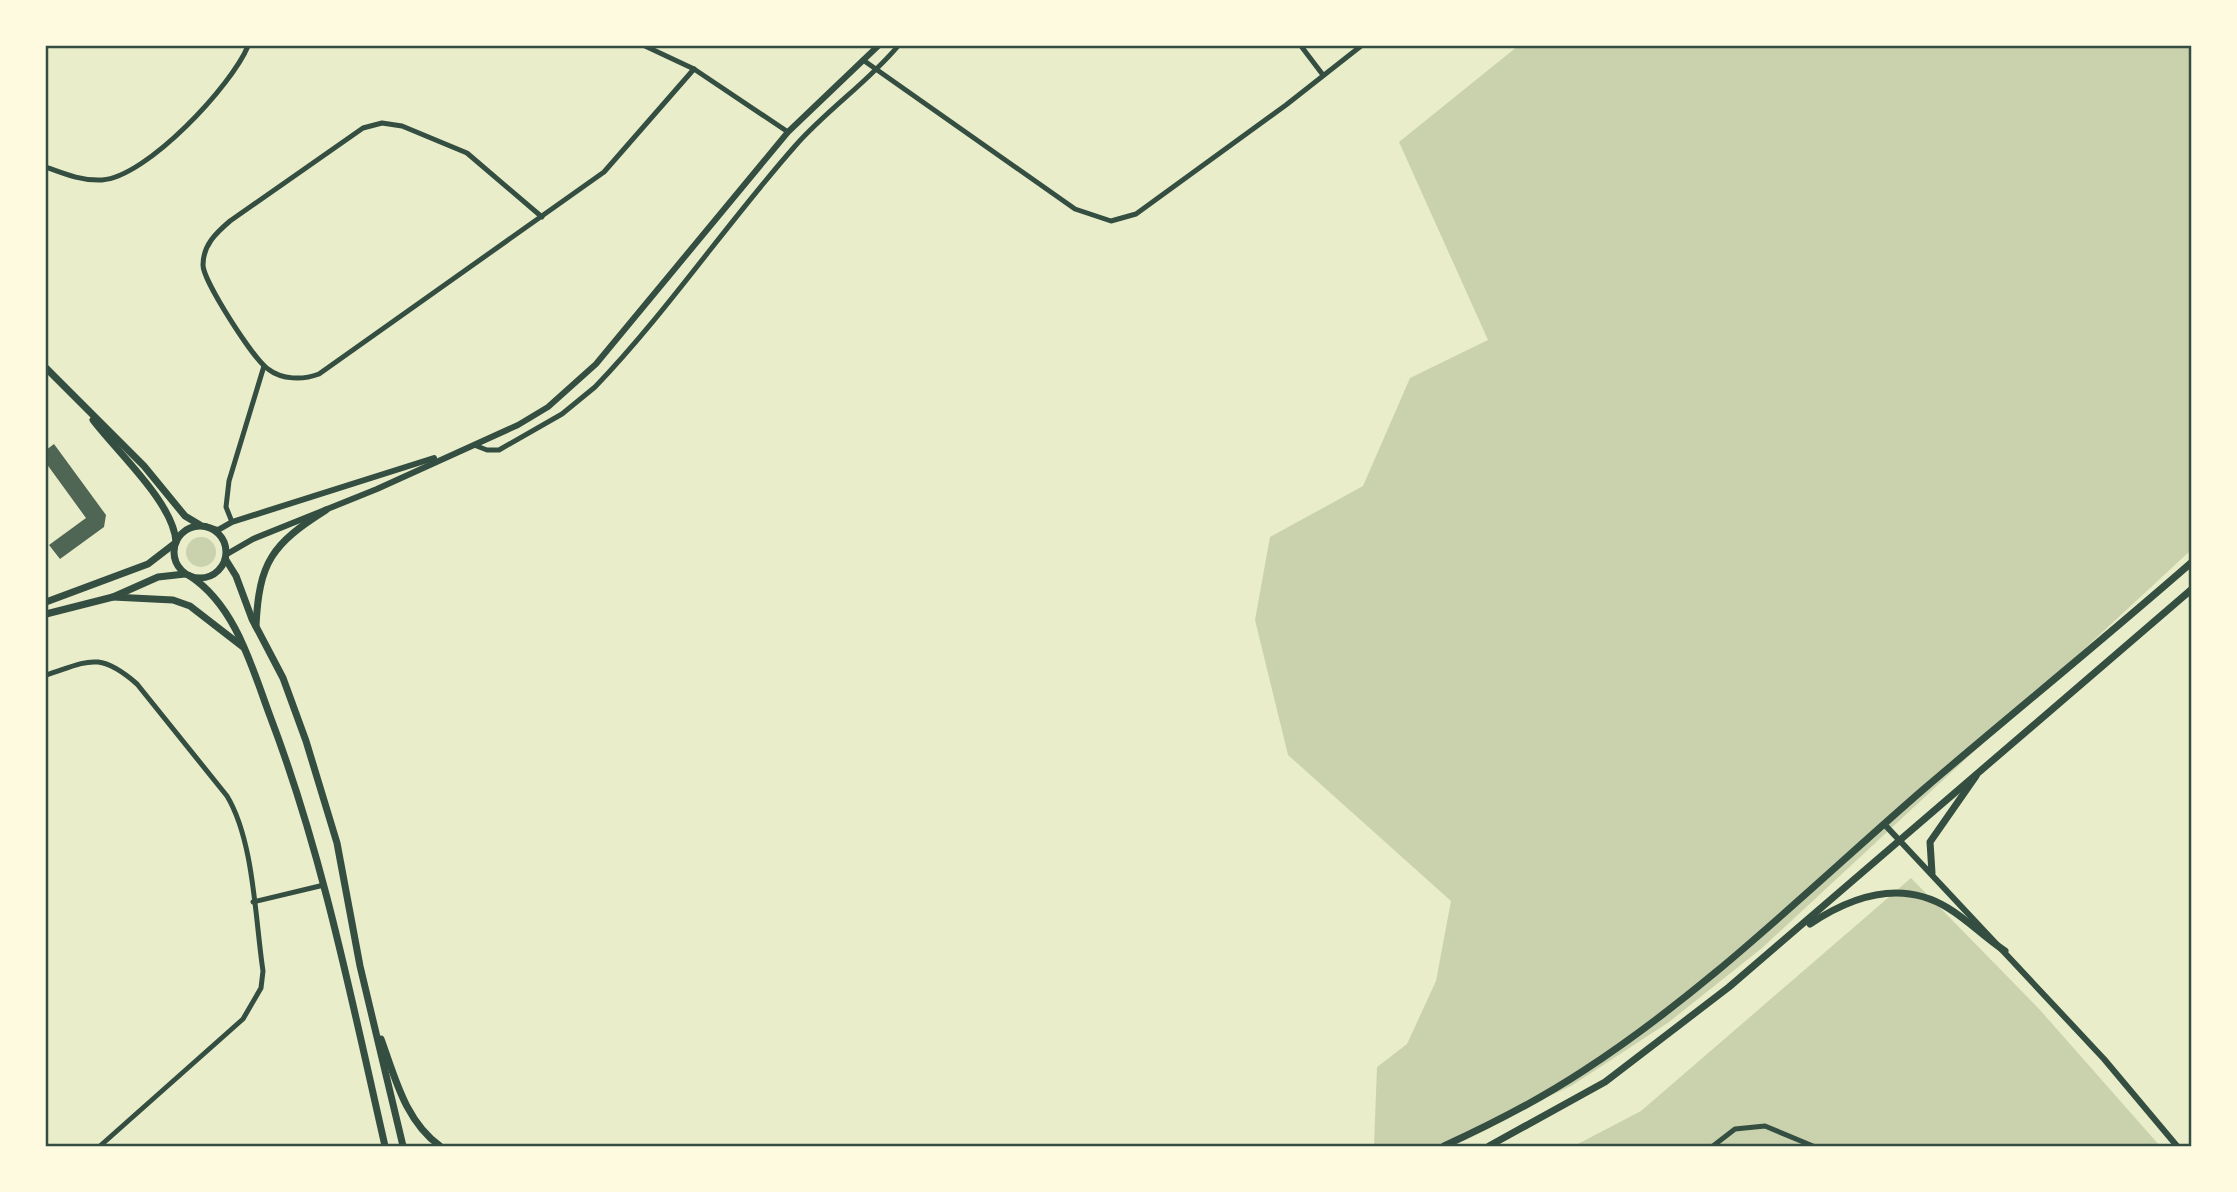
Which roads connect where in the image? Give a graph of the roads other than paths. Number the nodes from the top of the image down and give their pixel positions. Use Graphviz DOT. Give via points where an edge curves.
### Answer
graph roads {
  1 [pos="248,46"];
  2 [pos="645,46"];
  3 [pos="878,46"];
  4 [pos="898,46"];
  5 [pos="1301,46"];
  6 [pos="1361,46"];
  7 [pos="863,60"];
  8 [pos="694,69"];
  9 [pos="876,71"];
  10 [pos="1323,75"];
  11 [pos="788,132"];
  12 [pos="46,167"];
  13 [pos="542,217"];
  14 [pos="264,366"];
  15 [pos="46,368"];
  16 [pos="82,406"];
  17 [pos="474,445"];
  18 [pos="456,452"];
  19 [pos="326,510"];
  20 [pos="232,522"];
  21 [pos="202,525"];
  22 [pos="175,543"];
  23 [pos="226,557"];
  24 [pos="2192,562"];
  25 [pos="188,575"];
  26 [pos="2192,589"];
  27 [pos="113,597"];
  28 [pos="46,602"];
  29 [pos="46,614"];
  30 [pos="256,626"];
  31 [pos="246,649"];
  32 [pos="46,675"];
  33 [pos="1980,770"];
  34 [pos="1885,826"];
  35 [pos="1901,841"];
  36 [pos="1932,873"];
  37 [pos="324,885"];
  38 [pos="253,902"];
  39 [pos="1788,938"];
  40 [pos="2006,951"];
  41 [pos="370,1009"];
  42 [pos="100,1146"];
  43 [pos="385,1146"];
  44 [pos="403,1146"];
  45 [pos="440,1146"];
  46 [pos="1444,1146"];
  47 [pos="1489,1146"];
  48 [pos="1713,1146"];
  49 [pos="1813,1146"];
  50 [pos="2176,1146"];
  1 -- 12 [label="street" via="240,65 197,117 130,170 104,180 80,179"];
  2 -- 8 [label="street"];
  3 -- 7 [label="street"];
  4 -- 9 [label="street"];
  5 -- 10 [label="street"];
  6 -- 10 [label="street"];
  7 -- 9 [label="street"];
  7 -- 11 [label="street"];
  8 -- 11 [label="street"];
  8 -- 13 [label="street" via="617,160"];
  9 -- 10 [label="street" via="1075,209 1111,221 1136,214"];
  9 -- 17 [label="street" via="851,89 794,147 595,387 552,421 499,450"];
  11 -- 17 [label="street" via="582,379 548,407"];
  13 -- 14 [label="street" via="319,374 296,378"];
  13 -- 14 [label="street" via="467,153 402,126 382,123 363,128 230,221 206,248 203,267 210,287"];
  14 -- 20 [label="street" via="229,481 226,507"];
  15 -- 16 [label="main road"];
  16 -- 21 [label="main road" via="144,466 184,516"];
  16 -- 22 [label="main road" via="158,500 170,519"];
  17 -- 18 [label="street"];
  18 -- 19 [label="street"];
  18 -- 20 [label="street"];
  19 -- 23 [label="street"];
  19 -- 30 [label="main road" via="290,532 272,552 263,571"];
  20 -- 21 [label="street" via="218,530"];
  21 -- 22 [label="main road" via="185,530"];
  21 -- 23 [label="main road" via="221,536"];
  22 -- 25 [label="main road" via="174,558"];
  22 -- 28 [label="main road" via="148,564"];
  23 -- 25 [label="main road" via="211,576"];
  23 -- 30 [label="main road"];
  24 -- 34 [label="main road"];
  25 -- 27 [label="main road" via="158,577"];
  25 -- 31 [label="main road" via="205,586"];
  26 -- 33 [label="main road"];
  27 -- 29 [label="main road"];
  27 -- 31 [label="main road" via="173,600 190,606"];
  30 -- 41 [label="main road" via="287,689 337,843"];
  31 -- 37 [label="main road" via="304,810"];
  32 -- 38 [label="street" via="84,660 102,661 137,684 238,814"];
  33 -- 35 [label="main road"];
  33 -- 36 [label="main road" via="1930,842"];
  34 -- 35 [label="street"];
  34 -- 46 [label="main road" via="1738,954 1616,1048 1512,1114"];
  35 -- 36 [label="street"];
  35 -- 39 [label="main road"];
  36 -- 40 [label="street"];
  37 -- 38 [label="street"];
  37 -- 43 [label="main road"];
  38 -- 42 [label="street" via="263,971 253,1007"];
  39 -- 40 [label="main road" via="1831,910 1882,892 1945,906"];
  39 -- 47 [label="main road" via="1605,1082"];
  40 -- 50 [label="street"];
  41 -- 44 [label="main road"];
  41 -- 45 [label="main road" via="407,1109"];
  48 -- 49 [label="street" via="1735,1129 1765,1126"];
}
